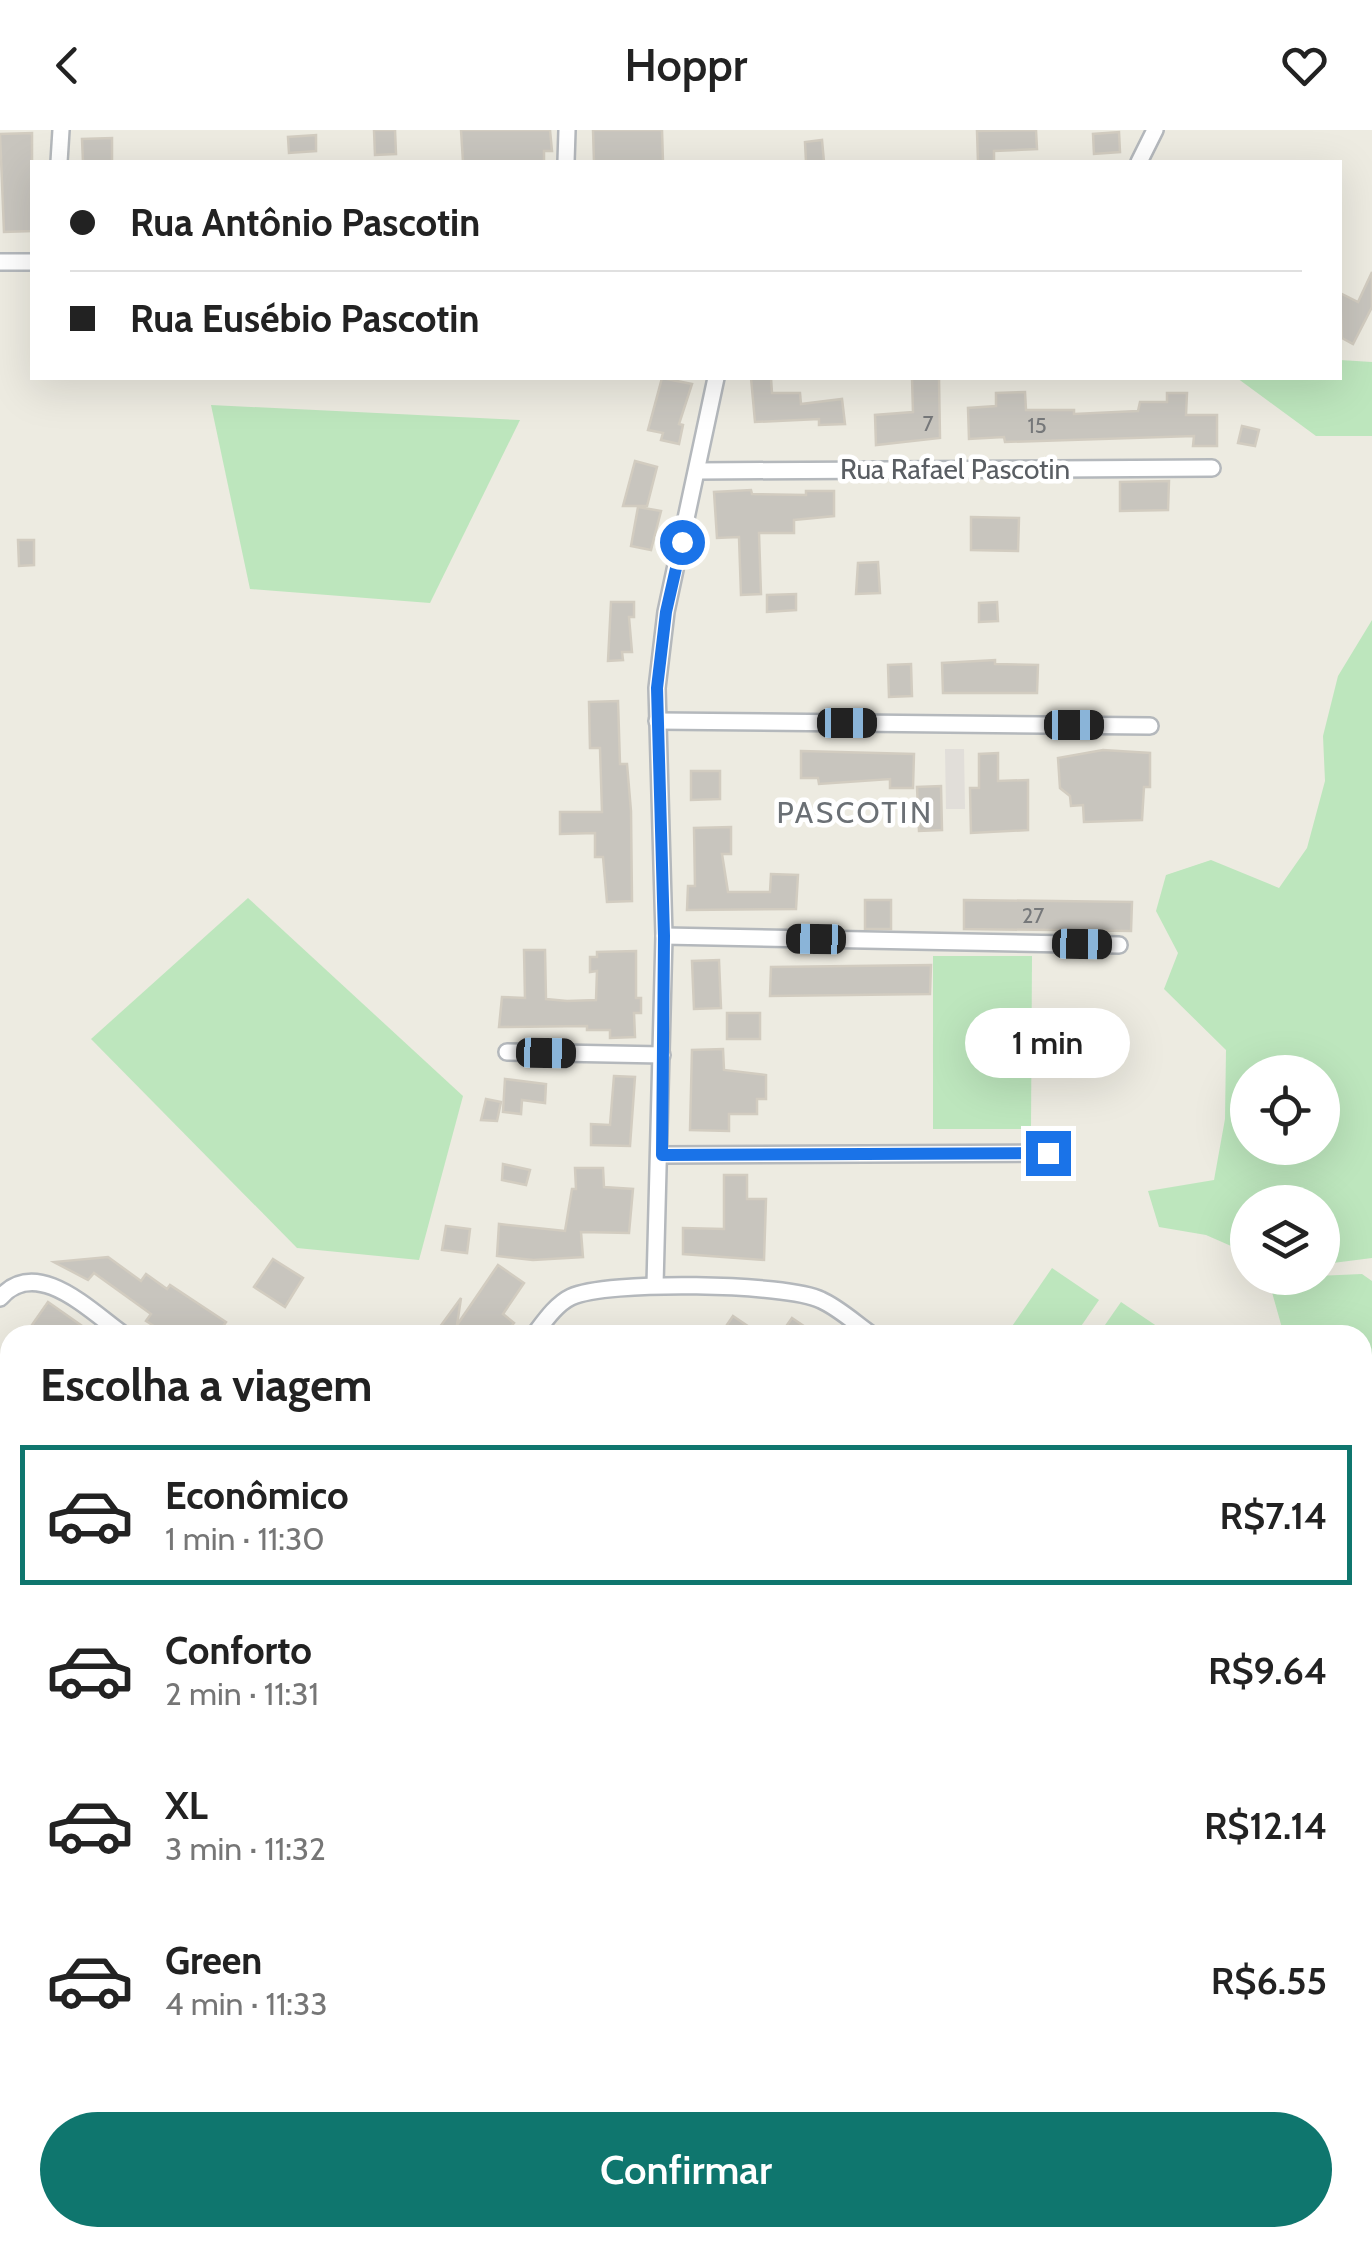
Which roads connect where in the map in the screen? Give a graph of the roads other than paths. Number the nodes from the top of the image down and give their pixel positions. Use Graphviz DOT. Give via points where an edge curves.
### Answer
graph roads {
  1 [pos="61,130"];
  2 [pos="568,130"];
  3 [pos="1154,130"];
  4 [pos="60,160"];
  5 [pos="566,160"];
  6 [pos="1140,160"];
  7 [pos="0,262"];
  8 [pos="30,262"];
  9 [pos="716,380"];
  10 [pos="1212,468"];
  11 [pos="698,471"];
  12 [pos="657,721"];
  13 [pos="1150,726"];
  14 [pos="664,936"];
  15 [pos="1120,945"];
  16 [pos="508,1052"];
  17 [pos="662,1055"];
  18 [pos="1048,1153"];
  19 [pos="662,1155"];
  20 [pos="655,1285"];
  21 [pos="0,1298"];
  22 [pos="110,1325"];
  23 [pos="542,1325"];
  24 [pos="858,1325"];
  1 -- 4 [label="street"];
  2 -- 5 [label="street"];
  3 -- 6 [label="street"];
  7 -- 8 [label="street"];
  9 -- 11 [label="street"];
  10 -- 11 [label="street, Rua Rafael Pascotin"];
  11 -- 12 [label="street" via="666,612"];
  12 -- 13 [label="street"];
  12 -- 14 [label="street"];
  14 -- 15 [label="street"];
  14 -- 17 [label="street"];
  16 -- 17 [label="street"];
  17 -- 19 [label="street"];
  18 -- 19 [label="street"];
  19 -- 20 [label="street"];
  20 -- 23 [label="street" via="568,1297"];
  20 -- 24 [label="street" via="794,1293 820,1299"];
  21 -- 22 [label="street" via="26,1282 50,1283"];
}
